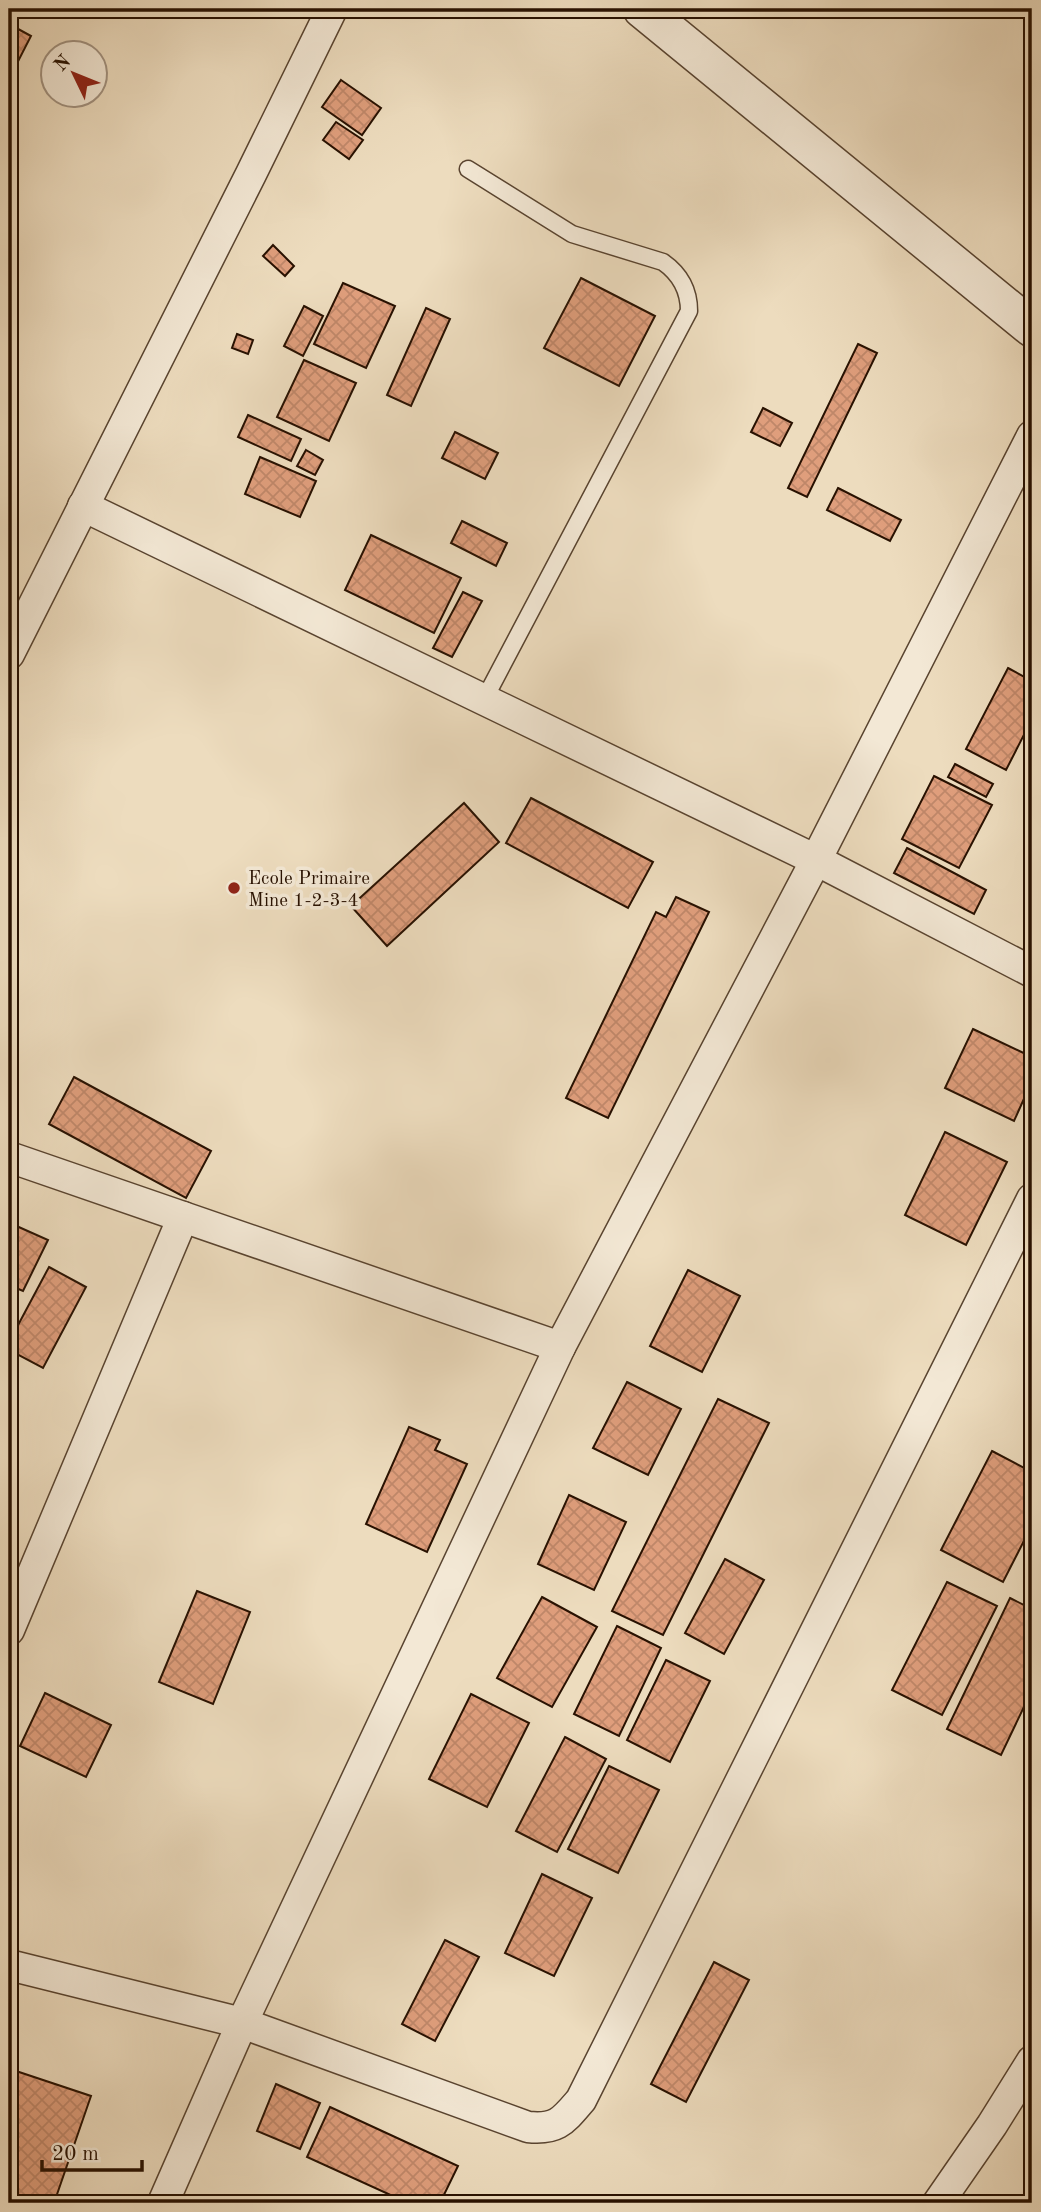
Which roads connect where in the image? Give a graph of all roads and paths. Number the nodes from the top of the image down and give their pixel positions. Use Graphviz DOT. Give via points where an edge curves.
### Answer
graph roads {
  1 [pos="332,9"];
  2 [pos="642,9"];
  3 [pos="468,169"];
  4 [pos="1032,328"];
  5 [pos="1032,436"];
  6 [pos="83,506"];
  7 [pos="9,654"];
  8 [pos="485,700"];
  9 [pos="816,860"];
  10 [pos="1032,972"];
  11 [pos="9,1157"];
  12 [pos="1032,1199"];
  13 [pos="183,1217"];
  14 [pos="560,1347"];
  15 [pos="9,1630"];
  16 [pos="9,1965"];
  17 [pos="242,2023"];
  18 [pos="1032,2060"];
  19 [pos="163,2203"];
  20 [pos="938,2203"];
  1 -- 6 [label="street"];
  2 -- 4 [label="street"];
  3 -- 8 [label="lane" via="572,234 663,262 676,271 689,295 689,311"];
  5 -- 9 [label="street"];
  6 -- 7 [label="street"];
  6 -- 8 [label="street"];
  8 -- 9 [label="street"];
  9 -- 10 [label="street"];
  9 -- 14 [label="street"];
  11 -- 13 [label="street"];
  12 -- 17 [label="street" via="581,2100 565,2120 546,2129 528,2127"];
  13 -- 14 [label="street"];
  13 -- 15 [label="street"];
  14 -- 17 [label="street"];
  16 -- 17 [label="street"];
  17 -- 19 [label="street"];
  18 -- 20 [label="street"];
}
